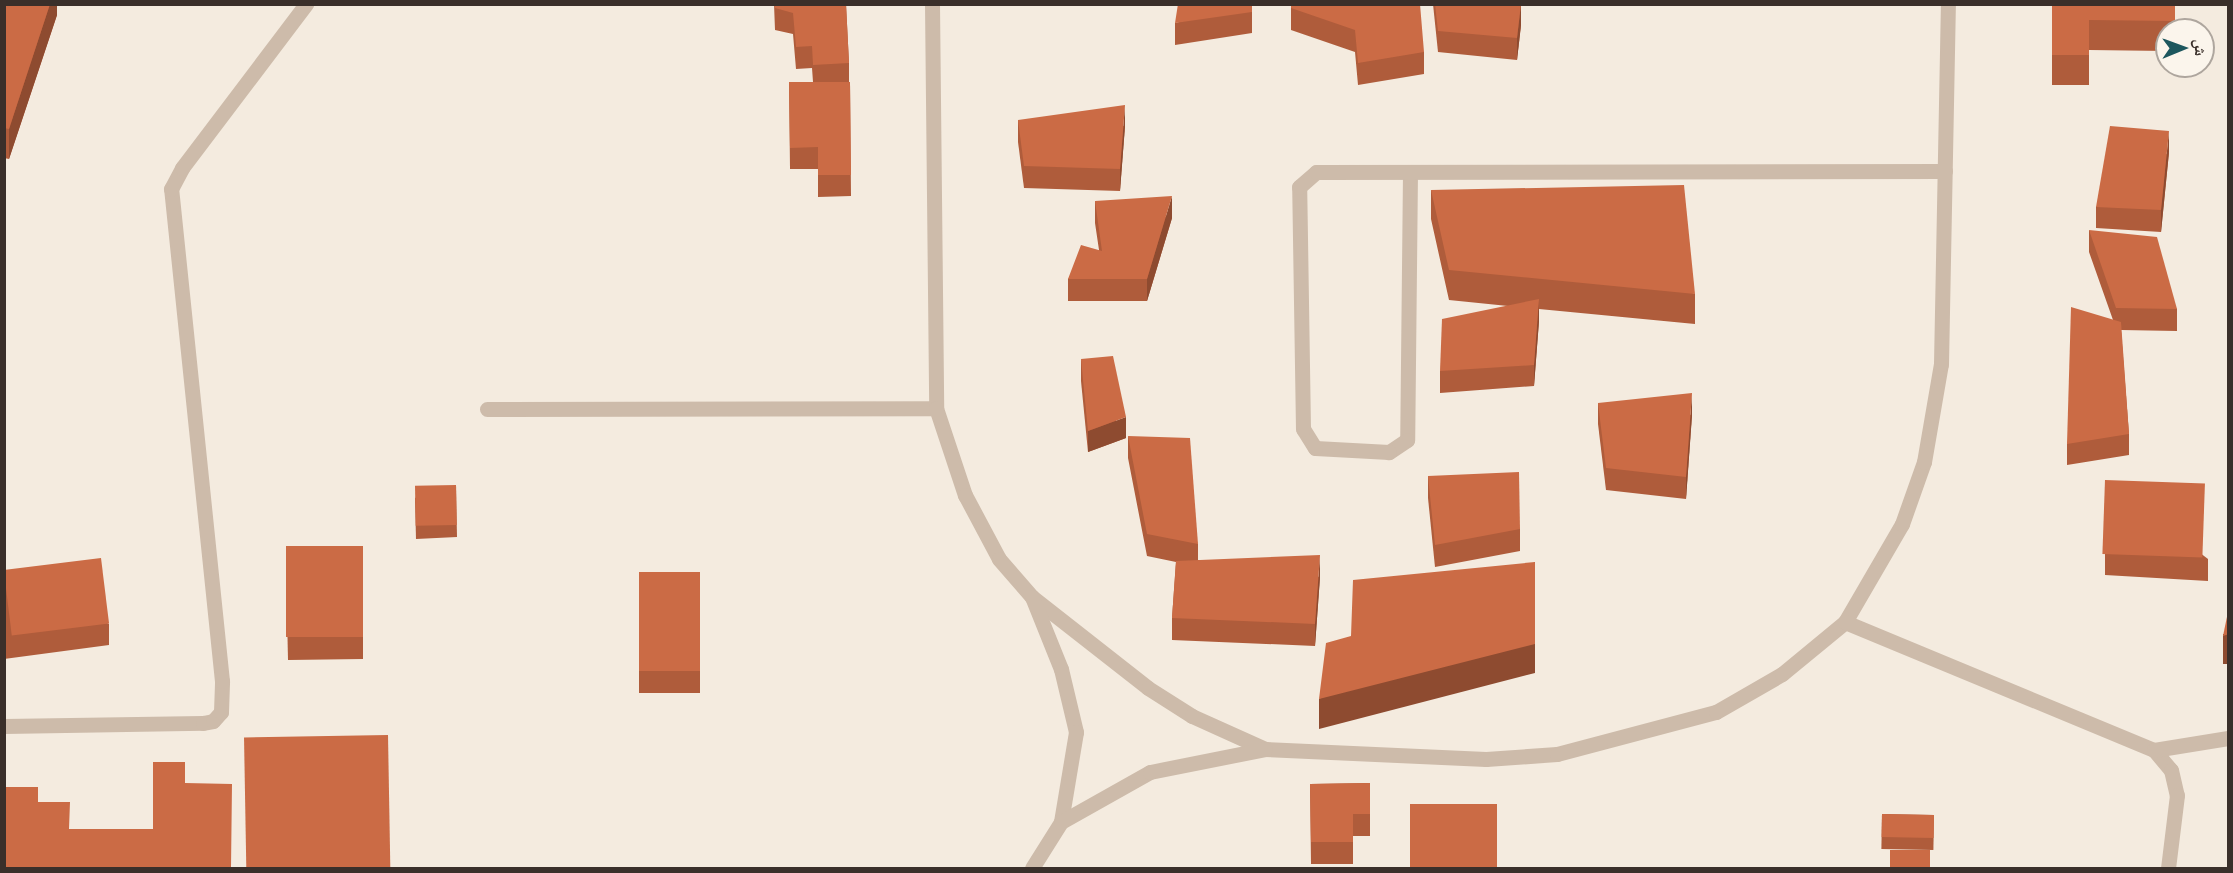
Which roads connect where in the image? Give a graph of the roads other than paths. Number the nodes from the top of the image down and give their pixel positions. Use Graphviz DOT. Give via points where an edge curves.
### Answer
graph roads {
  1 [pos="306,4"];
  2 [pos="932,4"];
  3 [pos="1948,4"];
  4 [pos="1945,171"];
  5 [pos="1410,172"];
  6 [pos="936,408"];
  7 [pos="488,409"];
  8 [pos="1032,597"];
  9 [pos="1845,622"];
  10 [pos="4,726"];
  11 [pos="2229,738"];
  12 [pos="1265,748"];
  13 [pos="2154,750"];
  14 [pos="1061,822"];
  15 [pos="1032,868"];
  16 [pos="2168,868"];
  1 -- 10 [label="street" via="182,168 171,189 222,681 221,712 213,721 203,723"];
  2 -- 6 [label="street"];
  3 -- 4 [label="street"];
  4 -- 5 [label="street"];
  4 -- 9 [label="street" via="1941,364 1924,462 1902,524"];
  5 -- 5 [label="street" via="1316,172 1299,187 1303,429 1315,448 1389,452 1407,440"];
  6 -- 7 [label="street"];
  6 -- 8 [label="street" via="965,495 999,559"];
  8 -- 12 [label="street" via="1148,688 1192,716"];
  8 -- 14 [label="street" via="1061,669 1076,732"];
  9 -- 12 [label="street" via="1782,674 1716,712 1557,754 1486,759"];
  9 -- 13 [label="street"];
  11 -- 13 [label="street"];
  12 -- 14 [label="street" via="1150,772"];
  13 -- 16 [label="street" via="2171,770 2177,795"];
  14 -- 15 [label="street"];
}
